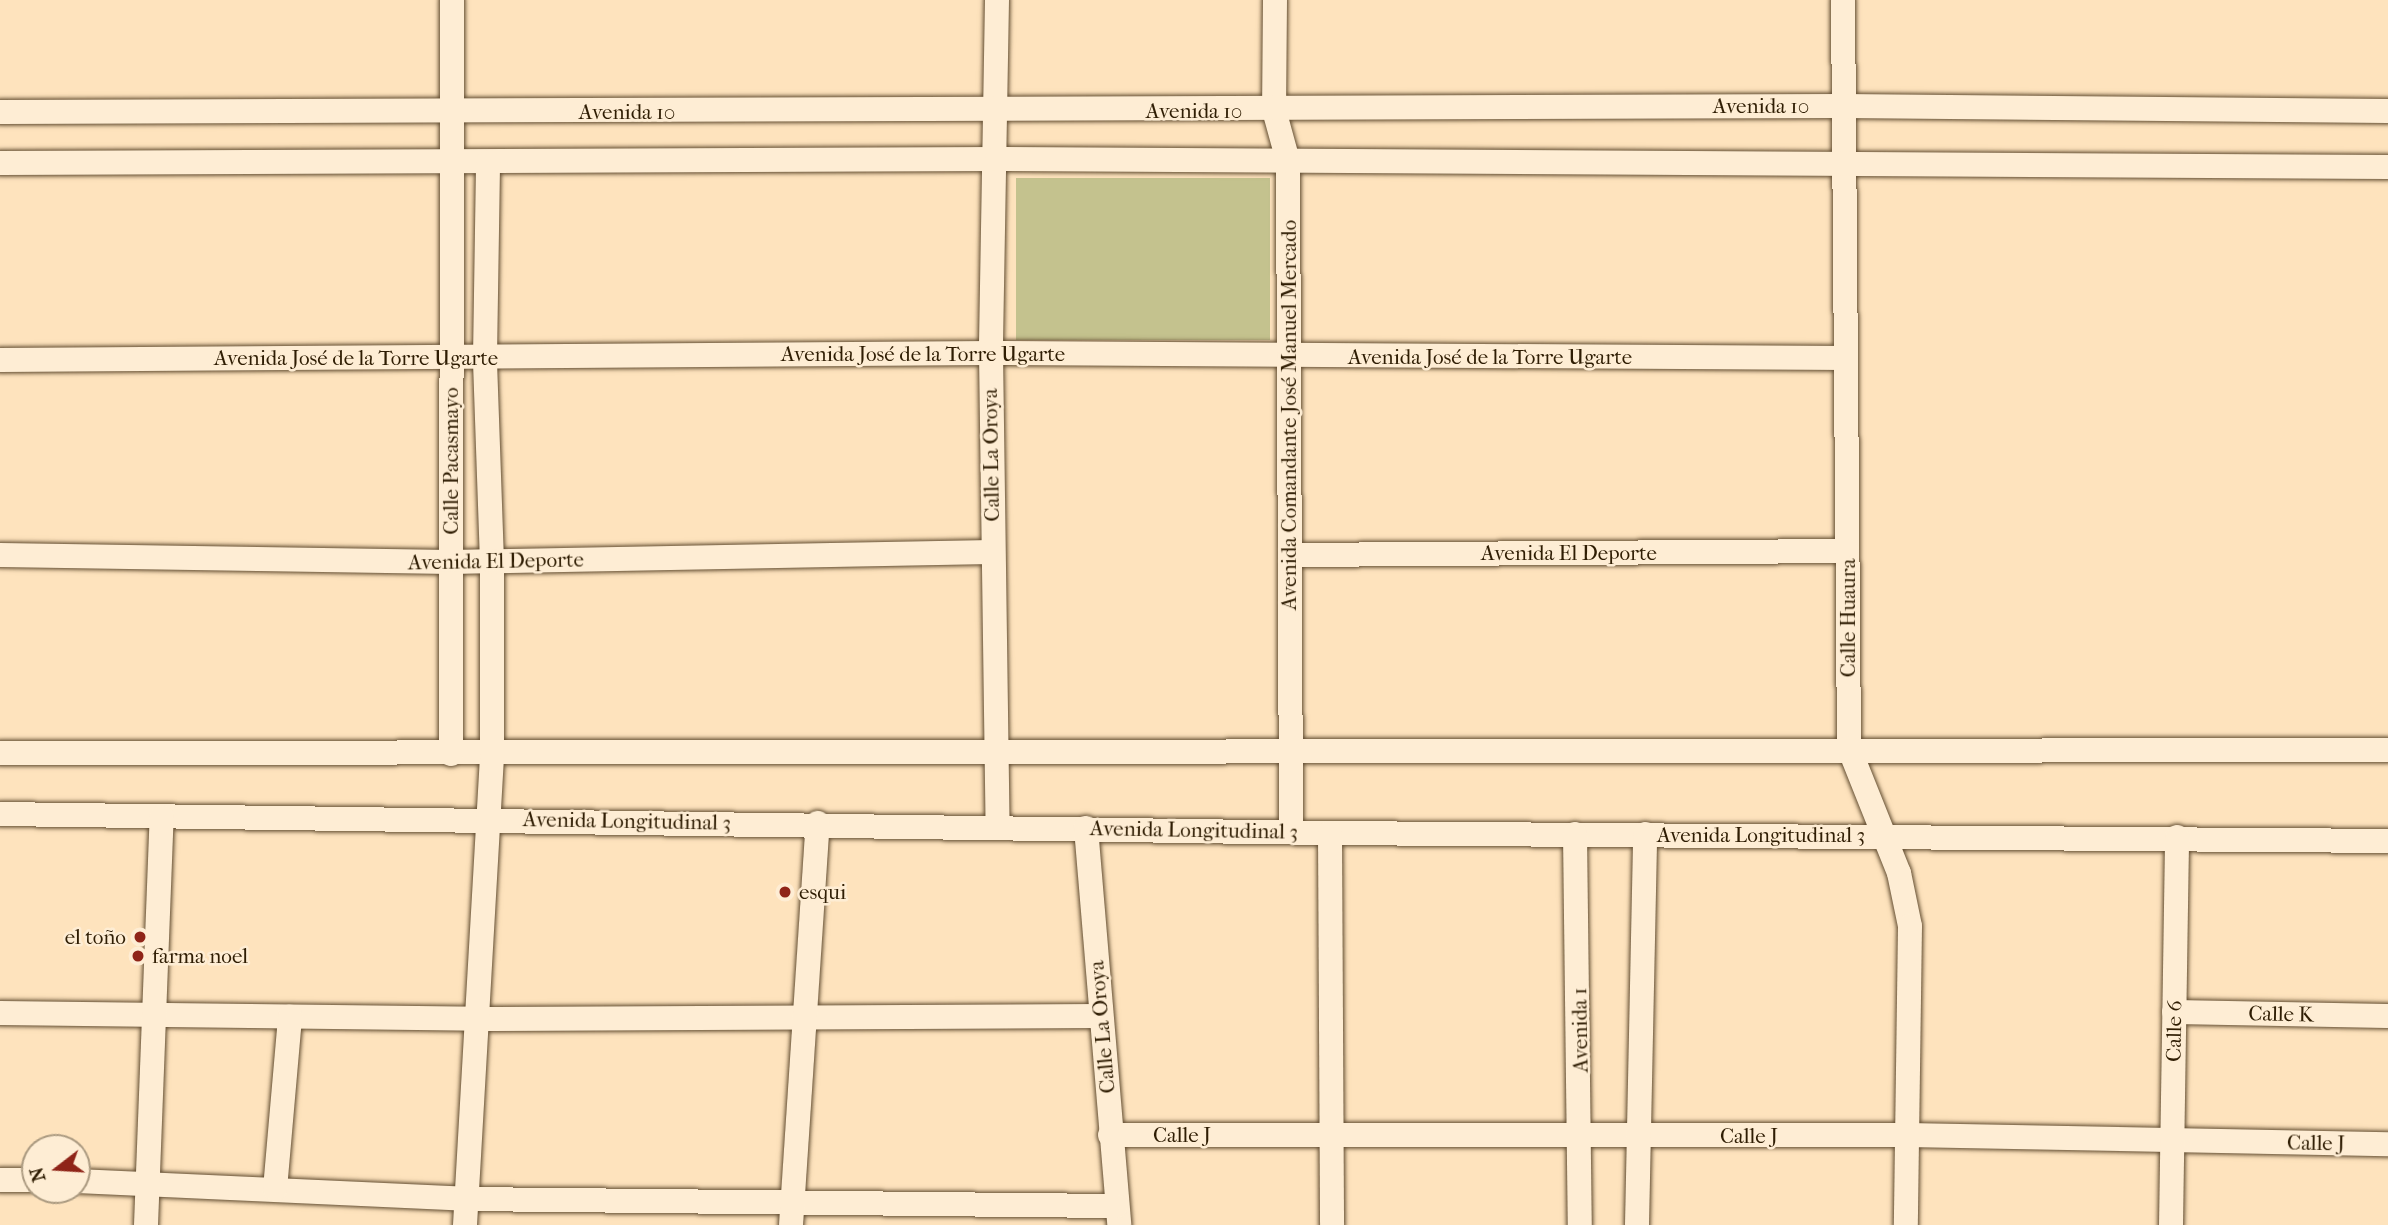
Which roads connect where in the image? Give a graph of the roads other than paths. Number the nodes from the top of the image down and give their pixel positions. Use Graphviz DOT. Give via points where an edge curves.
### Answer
graph roads {
  1 [pos="452,0"];
  2 [pos="997,0"];
  3 [pos="1275,0"];
  4 [pos="1843,0"];
  5 [pos="1843,106"];
  6 [pos="1274,110"];
  7 [pos="2388,111"];
  8 [pos="0,112"];
  9 [pos="452,112"];
  10 [pos="997,112"];
  11 [pos="997,159"];
  12 [pos="1288,161"];
  13 [pos="452,162"];
  14 [pos="488,162"];
  15 [pos="0,163"];
  16 [pos="1844,165"];
  17 [pos="2388,167"];
  18 [pos="990,353"];
  19 [pos="1289,356"];
  20 [pos="452,358"];
  21 [pos="485,358"];
  22 [pos="1846,358"];
  23 [pos="0,360"];
  24 [pos="1847,551"];
  25 [pos="992,552"];
  26 [pos="0,555"];
  27 [pos="1290,555"];
  28 [pos="451,562"];
  29 [pos="492,562"];
  30 [pos="1849,748"];
  31 [pos="1291,750"];
  32 [pos="2388,750"];
  33 [pos="0,753"];
  34 [pos="451,754"];
  35 [pos="492,754"];
  36 [pos="994,755"];
  37 [pos="0,814"];
  38 [pos="163,817"];
  39 [pos="489,819"];
  40 [pos="818,823"];
  41 [pos="998,826"];
  42 [pos="1086,828"];
  43 [pos="1292,832"];
  44 [pos="1330,833"];
  45 [pos="1576,834"];
  46 [pos="1645,834"];
  47 [pos="1881,835"];
  48 [pos="2177,837"];
  49 [pos="2388,841"];
  50 [pos="2174,1012"];
  51 [pos="0,1013"];
  52 [pos="154,1016"];
  53 [pos="1101,1016"];
  54 [pos="2388,1016"];
  55 [pos="290,1017"];
  56 [pos="805,1018"];
  57 [pos="479,1019"];
  58 [pos="1110,1135"];
  59 [pos="1907,1135"];
  60 [pos="1332,1136"];
  61 [pos="1582,1136"];
  62 [pos="1639,1136"];
  63 [pos="2172,1140"];
  64 [pos="2388,1144"];
  65 [pos="0,1180"];
  66 [pos="21,1180"];
  67 [pos="91,1181"];
  68 [pos="148,1182"];
  69 [pos="275,1189"];
  70 [pos="466,1199"];
  71 [pos="792,1214"];
  72 [pos="1117,1216"];
  73 [pos="146,1225"];
  74 [pos="464,1225"];
  75 [pos="1332,1225"];
  76 [pos="1580,1225"];
  77 [pos="1637,1225"];
  78 [pos="1906,1225"];
  79 [pos="2171,1225"];
  1 -- 9 [label="street, Calle Pacasmayo"];
  2 -- 10 [label="street, Calle La Oroya"];
  3 -- 6 [label="street, Avenida Comandante José Manuel Mercado"];
  4 -- 5 [label="street, Calle Huaura"];
  5 -- 6 [label="street, Avenida 10"];
  5 -- 7 [label="street, Avenida 10"];
  5 -- 16 [label="street, Calle Huaura"];
  6 -- 10 [label="street, Avenida 10"];
  6 -- 12 [label="street, Avenida Comandante José Manuel Mercado"];
  8 -- 9 [label="street, Avenida 10"];
  9 -- 10 [label="street, Avenida 10"];
  9 -- 13 [label="street, Calle Pacasmayo"];
  10 -- 11 [label="street, Calle La Oroya"];
  11 -- 12 [label="street"];
  11 -- 14 [label="street"];
  11 -- 18 [label="street, Calle La Oroya"];
  12 -- 16 [label="street"];
  12 -- 19 [label="street, Avenida Comandante José Manuel Mercado"];
  13 -- 14 [label="street"];
  13 -- 15 [label="street"];
  13 -- 20 [label="street, Calle Pacasmayo"];
  14 -- 21 [label="street"];
  16 -- 17 [label="street"];
  16 -- 22 [label="street, Calle Huaura"];
  18 -- 19 [label="street, Avenida José de la Torre Ugarte"];
  18 -- 21 [label="street, Avenida José de la Torre Ugarte"];
  18 -- 25 [label="street, Calle La Oroya"];
  19 -- 22 [label="street, Avenida José de la Torre Ugarte"];
  19 -- 27 [label="street, Avenida Comandante José Manuel Mercado"];
  20 -- 21 [label="street, Avenida José de la Torre Ugarte"];
  20 -- 23 [label="street, Avenida José de la Torre Ugarte"];
  20 -- 28 [label="street, Calle Pacasmayo"];
  21 -- 29 [label="street"];
  22 -- 24 [label="street, Calle Huaura"];
  24 -- 27 [label="street, Avenida El Deporte"];
  24 -- 30 [label="street, Calle Huaura"];
  25 -- 29 [label="street, Avenida El Deporte"];
  25 -- 36 [label="street, Calle La Oroya"];
  26 -- 28 [label="street, Avenida El Deporte"];
  27 -- 31 [label="street, Avenida Comandante José Manuel Mercado"];
  28 -- 29 [label="street, Avenida El Deporte"];
  28 -- 34 [label="street, Calle Pacasmayo"];
  29 -- 35 [label="street"];
  30 -- 31 [label="street"];
  30 -- 32 [label="street"];
  30 -- 47 [label="street, Calle Huaura"];
  31 -- 36 [label="street"];
  31 -- 43 [label="street, Avenida Comandante José Manuel Mercado"];
  33 -- 34 [label="street"];
  34 -- 35 [label="street"];
  35 -- 36 [label="street"];
  35 -- 39 [label="street"];
  36 -- 41 [label="street, Calle La Oroya"];
  37 -- 38 [label="street, Avenida Longitudinal 3"];
  38 -- 39 [label="street, Avenida Longitudinal 3"];
  38 -- 52 [label="street"];
  39 -- 40 [label="street, Avenida Longitudinal 3"];
  39 -- 57 [label="street"];
  40 -- 41 [label="street, Avenida Longitudinal 3"];
  40 -- 56 [label="street"];
  41 -- 42 [label="street, Avenida Longitudinal 3"];
  42 -- 43 [label="street, Avenida Longitudinal 3"];
  42 -- 53 [label="street, Calle La Oroya"];
  43 -- 44 [label="street, Avenida Longitudinal 3"];
  44 -- 45 [label="street, Avenida Longitudinal 3"];
  44 -- 60 [label="street"];
  45 -- 46 [label="street, Avenida Longitudinal 3"];
  45 -- 61 [label="street, Avenida 1"];
  46 -- 47 [label="street, Avenida Longitudinal 3"];
  46 -- 62 [label="street"];
  47 -- 48 [label="street, Avenida Longitudinal 3"];
  47 -- 59 [label="street, Calle Huaura" via="1899,873 1910,926"];
  48 -- 49 [label="street, Avenida Longitudinal 3"];
  48 -- 50 [label="street, Calle 6"];
  50 -- 54 [label="street, Calle K"];
  50 -- 63 [label="street, Calle 6"];
  51 -- 52 [label="street"];
  52 -- 55 [label="street"];
  52 -- 68 [label="street"];
  53 -- 56 [label="street"];
  53 -- 58 [label="street, Calle La Oroya"];
  55 -- 57 [label="street"];
  55 -- 69 [label="street"];
  56 -- 57 [label="street"];
  56 -- 71 [label="street"];
  57 -- 70 [label="street"];
  58 -- 60 [label="street, Calle J"];
  58 -- 72 [label="street, Calle La Oroya"];
  59 -- 62 [label="street, Calle J"];
  59 -- 63 [label="street, Calle J"];
  59 -- 78 [label="street, Calle Huaura"];
  60 -- 61 [label="street, Calle J"];
  60 -- 75 [label="street"];
  61 -- 62 [label="street, Calle J"];
  61 -- 76 [label="street, Avenida 1"];
  62 -- 77 [label="street"];
  63 -- 64 [label="street, Calle J"];
  63 -- 79 [label="street, Calle 6"];
  65 -- 66 [label="street"];
  67 -- 68 [label="street"];
  68 -- 69 [label="street"];
  68 -- 73 [label="street"];
  69 -- 70 [label="street"];
  70 -- 71 [label="street"];
  70 -- 74 [label="street"];
  71 -- 72 [label="street"];
}
